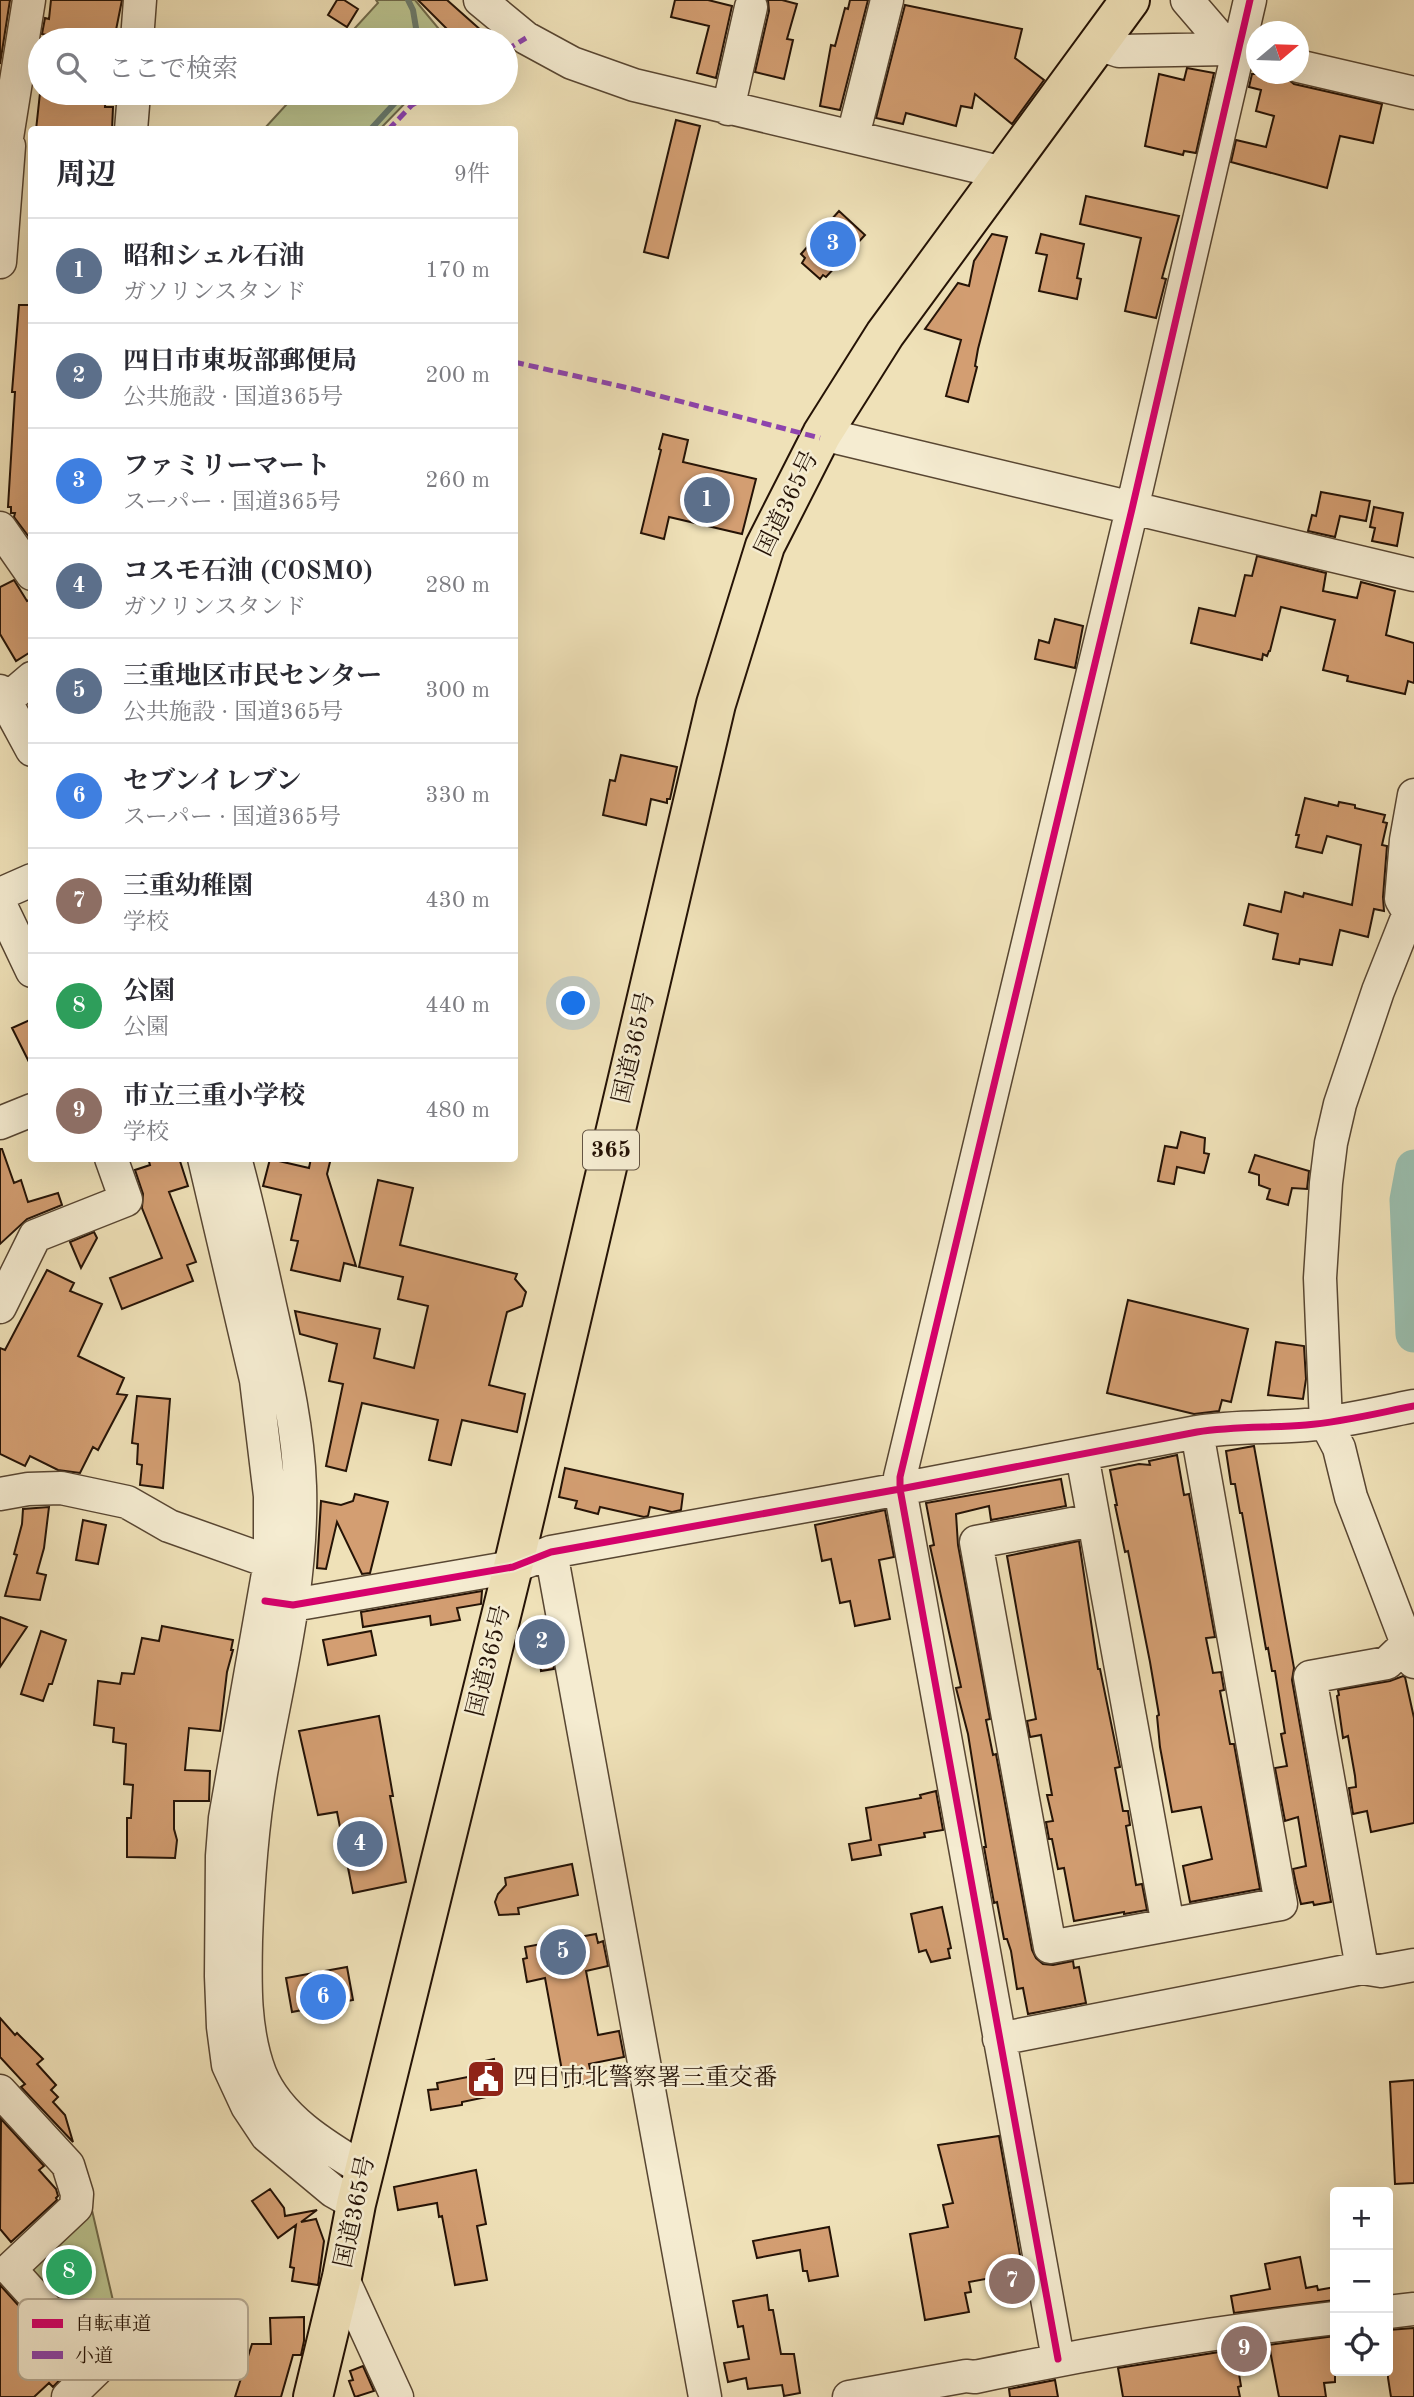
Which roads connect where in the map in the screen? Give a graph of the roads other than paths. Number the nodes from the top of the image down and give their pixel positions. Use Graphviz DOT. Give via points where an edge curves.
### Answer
graph roads {
  1 [pos="29,0"];
  2 [pos="140,0"];
  3 [pos="480,0"];
  4 [pos="887,0"];
  5 [pos="1130,0"];
  6 [pos="1187,0"];
  7 [pos="1250,0"];
  8 [pos="751,7"];
  9 [pos="138,28"];
  10 [pos="514,28"];
  11 [pos="518,31"];
  12 [pos="1098,44"];
  13 [pos="1241,52"];
  14 [pos="1309,69"];
  15 [pos="1414,93"];
  16 [pos="133,105"];
  17 [pos="728,109"];
  18 [pos="857,120"];
  19 [pos="131,126"];
  20 [pos="12,147"];
  21 [pos="1004,173"];
  22 [pos="0,262"];
  23 [pos="822,434"];
  24 [pos="1132,509"];
  25 [pos="0,528"];
  26 [pos="28,568"];
  27 [pos="1414,575"];
  28 [pos="28,680"];
  29 [pos="2,696"];
  30 [pos="28,743"];
  31 [pos="1414,795"];
  32 [pos="28,882"];
  33 [pos="0,894"];
  34 [pos="0,904"];
  35 [pos="1411,909"];
  36 [pos="28,963"];
  37 [pos="28,1112"];
  38 [pos="0,1123"];
  39 [pos="112,1162"];
  40 [pos="205,1162"];
  41 [pos="236,1162"];
  42 [pos="0,1307"];
  43 [pos="1414,1406"];
  44 [pos="1333,1422"];
  45 [pos="1197,1432"];
  46 [pos="1082,1455"];
  47 [pos="900,1489"];
  48 [pos="0,1494"];
  49 [pos="1093,1520"];
  50 [pos="551,1552"];
  51 [pos="284,1564"];
  52 [pos="513,1567"];
  53 [pos="279,1603"];
  54 [pos="1410,1653"];
  55 [pos="1168,1925"];
  56 [pos="1414,1965"];
  57 [pos="1362,1968"];
  58 [pos="999,2039"];
  59 [pos="0,2091"];
  60 [pos="360,2187"];
  61 [pos="5,2264"];
  62 [pos="342,2277"];
  63 [pos="37,2299"];
  64 [pos="1414,2309"];
  65 [pos="1393,2311"];
  66 [pos="1330,2319"];
  67 [pos="1058,2360"];
  68 [pos="86,2380"];
  69 [pos="977,2387"];
  70 [pos="68,2397"];
  71 [pos="313,2397"];
  72 [pos="397,2397"];
  73 [pos="705,2397"];
  74 [pos="849,2397"];
  1 -- 20 [label="street"];
  2 -- 9 [label="street"];
  3 -- 10 [label="street"];
  4 -- 18 [label="street"];
  5 -- 12 [label="highway, 国道365号 / 365"];
  6 -- 13 [label="street"];
  7 -- 13 [label="street"];
  8 -- 17 [label="street"];
  11 -- 17 [label="street" via="572,63"];
  12 -- 13 [label="street" via="1119,51"];
  12 -- 21 [label="highway, 国道365号 / 365"];
  13 -- 24 [label="street"];
  14 -- 15 [label="street"];
  16 -- 19 [label="street"];
  17 -- 21 [label="street"];
  20 -- 22 [label="street"];
  21 -- 23 [label="highway, 国道365号 / 365" via="885,334"];
  23 -- 24 [label="street"];
  23 -- 52 [label="highway, 国道365号 / 365" via="765,546 716,704"];
  24 -- 27 [label="street"];
  24 -- 47 [label="street"];
  25 -- 26 [label="street"];
  28 -- 29 [label="street"];
  29 -- 30 [label="street"];
  31 -- 35 [label="street" via="1401,899"];
  32 -- 33 [label="street"];
  34 -- 36 [label="street"];
  35 -- 44 [label="street" via="1362,1038 1331,1143 1320,1278"];
  37 -- 38 [label="street"];
  39 -- 42 [label="street" via="126,1200 35,1236"];
  40 -- 51 [label="street" via="256,1380 270,1496"];
  41 -- 51 [label="street" via="292,1409 300,1486"];
  43 -- 44 [label="street"];
  44 -- 45 [label="street"];
  44 -- 54 [label="street" via="1351,1497"];
  45 -- 46 [label="street"];
  45 -- 55 [label="street" via="1281,1904"];
  46 -- 47 [label="street"];
  46 -- 49 [label="street"];
  47 -- 50 [label="street"];
  47 -- 58 [label="street"];
  48 -- 51 [label="street" via="61,1488 127,1503 169,1526"];
  49 -- 55 [label="street"];
  49 -- 55 [label="street" via="976,1542 1050,1947"];
  50 -- 52 [label="street"];
  50 -- 73 [label="street"];
  51 -- 53 [label="street"];
  52 -- 53 [label="street"];
  52 -- 60 [label="highway, 国道365号 / 365"];
  53 -- 60 [label="street" via="241,1820 222,1856 220,1964 228,2065 267,2136 333,2191"];
  54 -- 57 [label="street" via="1387,1663 1310,1677"];
  56 -- 57 [label="street" via="1381,1971"];
  57 -- 58 [label="street"];
  58 -- 67 [label="street"];
  59 -- 61 [label="street" via="68,2165 76,2194 76,2207"];
  60 -- 62 [label="highway, 国道365号 / 365"];
  61 -- 63 [label="street"];
  62 -- 71 [label="highway, 国道365号 / 365"];
  62 -- 72 [label="street"];
  64 -- 65 [label="street"];
  66 -- 67 [label="street" via="1231,2330"];
  67 -- 69 [label="street"];
  68 -- 70 [label="street"];
  69 -- 74 [label="street" via="965,2376"];
}
